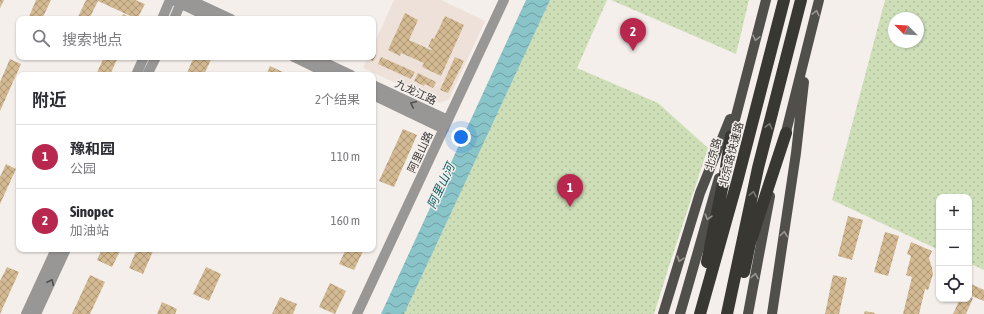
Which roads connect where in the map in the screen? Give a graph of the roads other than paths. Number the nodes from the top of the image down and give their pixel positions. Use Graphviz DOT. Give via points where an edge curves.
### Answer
graph roads {
  1 [pos="170,0"];
  2 [pos="504,0"];
  3 [pos="766,0"];
  4 [pos="784,0"];
  5 [pos="801,0"];
  6 [pos="819,0"];
  7 [pos="182,1"];
  8 [pos="163,16"];
  9 [pos="175,16"];
  10 [pos="209,16"];
  11 [pos="223,16"];
  12 [pos="809,39"];
  13 [pos="143,60"];
  14 [pos="154,60"];
  15 [pos="300,60"];
  16 [pos="319,60"];
  17 [pos="137,72"];
  18 [pos="148,72"];
  19 [pos="326,72"];
  20 [pos="345,72"];
  21 [pos="746,78"];
  22 [pos="376,87"];
  23 [pos="376,96"];
  24 [pos="446,124"];
  25 [pos="786,133"];
  26 [pos="731,136"];
  27 [pos="55,252"];
  28 [pos="65,252"];
  29 [pos="26,314"];
  30 [pos="36,314"];
  31 [pos="358,314"];
  32 [pos="662,314"];
  33 [pos="680,314"];
  34 [pos="693,314"];
  35 [pos="700,314"];
  36 [pos="727,314"];
  37 [pos="736,314"];
  38 [pos="748,314"];
  39 [pos="772,314"];
  1 -- 8 [label="street"];
  2 -- 24 [label="street, 阿里山路"];
  3 -- 21 [label="main road, 北京路, one-way"];
  4 -- 35 [label="highway, 北京路快速路"];
  36 -- 5 [label="highway, one-way" via="759,164"];
  12 -- 6 [label="main road, one-way"];
  7 -- 9 [label="street"];
  7 -- 10 [label="street"];
  7 -- 11 [label="street"];
  12 -- 25 [label="main road"];
  39 -- 12 [label="main road, one-way" via="796,153"];
  13 -- 17 [label="street"];
  14 -- 18 [label="street"];
  15 -- 19 [label="street"];
  16 -- 20 [label="street"];
  21 -- 26 [label="main road, 北京路"];
  21 -- 32 [label="main road, one-way" via="700,193"];
  24 -- 22 [label="street, 九龙江路, one-way"];
  23 -- 24 [label="street, 九龙江路"];
  24 -- 31 [label="street, 阿里山路"];
  25 -- 37 [label="highway" via="750,243"];
  38 -- 25 [label="main road, one-way" via="771,190"];
  26 -- 33 [label="main road, 北京路, one-way"];
  26 -- 34 [label="highway" via="712,238"];
  27 -- 29 [label="street"];
  30 -- 28 [label="street, one-way"];
}
